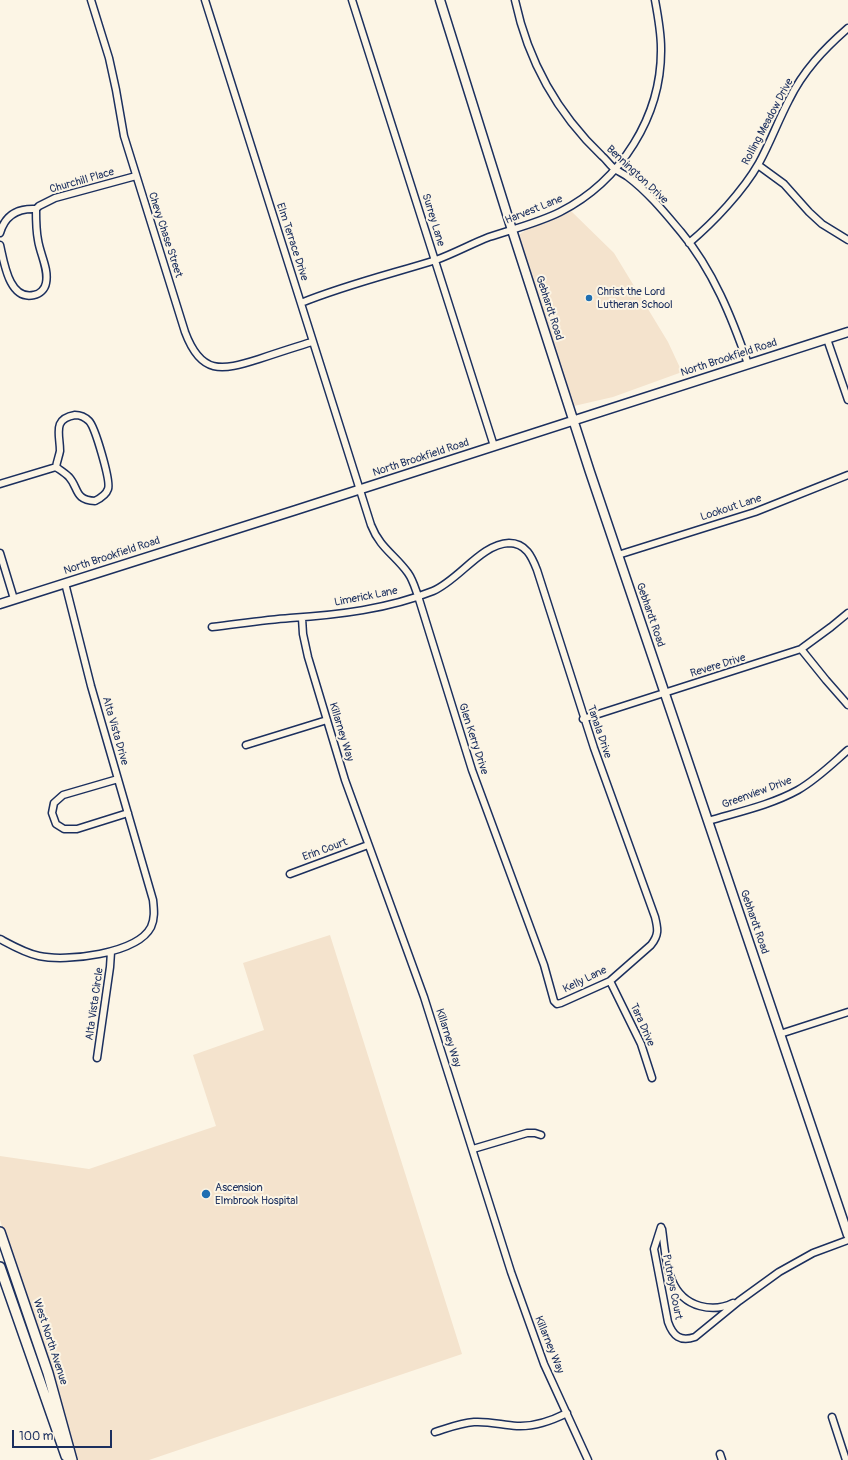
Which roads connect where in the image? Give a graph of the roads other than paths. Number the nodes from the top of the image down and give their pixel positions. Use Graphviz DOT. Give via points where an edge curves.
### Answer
graph roads {
  1 [pos="91,0"];
  2 [pos="205,0"];
  3 [pos="352,0"];
  4 [pos="440,0"];
  5 [pos="515,0"];
  6 [pos="655,0"];
  7 [pos="848,28"];
  8 [pos="758,165"];
  9 [pos="615,170"];
  10 [pos="136,176"];
  11 [pos="36,209"];
  12 [pos="512,230"];
  13 [pos="0,232"];
  14 [pos="848,240"];
  15 [pos="689,243"];
  16 [pos="0,245"];
  17 [pos="435,260"];
  18 [pos="301,304"];
  19 [pos="848,332"];
  20 [pos="827,339"];
  21 [pos="312,342"];
  22 [pos="748,364"];
  23 [pos="848,400"];
  24 [pos="573,420"];
  25 [pos="494,446"];
  26 [pos="56,467"];
  27 [pos="848,475"];
  28 [pos="0,484"];
  29 [pos="360,489"];
  30 [pos="509,543"];
  31 [pos="0,553"];
  32 [pos="618,555"];
  33 [pos="65,583"];
  34 [pos="418,596"];
  35 [pos="14,599"];
  36 [pos="0,604"];
  37 [pos="848,613"];
  38 [pos="302,618"];
  39 [pos="212,627"];
  40 [pos="801,649"];
  41 [pos="665,693"];
  42 [pos="848,705"];
  43 [pos="584,719"];
  44 [pos="327,720"];
  45 [pos="246,745"];
  46 [pos="848,750"];
  47 [pos="118,779"];
  48 [pos="128,813"];
  49 [pos="708,821"];
  50 [pos="368,845"];
  51 [pos="290,874"];
  52 [pos="0,939"];
  53 [pos="656,940"];
  54 [pos="111,952"];
  55 [pos="610,981"];
  56 [pos="557,1004"];
  57 [pos="848,1012"];
  58 [pos="780,1034"];
  59 [pos="98,1058"];
  60 [pos="652,1078"];
  61 [pos="541,1135"];
  62 [pos="473,1149"];
  63 [pos="0,1232"];
  64 [pos="848,1235"];
  65 [pos="848,1240"];
  66 [pos="13,1270"];
  67 [pos="1,1272"];
  68 [pos="739,1301"];
  69 [pos="567,1413"];
  70 [pos="832,1417"];
  71 [pos="435,1432"];
  72 [pos="68,1460"];
  73 [pos="72,1460"];
  74 [pos="588,1460"];
  75 [pos="846,1460"];
  1 -- 10 [label="street, Chevy Chase Street" via="109,58 124,136"];
  2 -- 18 [label="street, Elm Terrace Drive"];
  3 -- 17 [label="street, Surrey Lane"];
  4 -- 12 [label="street, Gebhardt Road"];
  5 -- 9 [label="street, Bennington Drive" via="522,32 552,97 573,126"];
  6 -- 9 [label="street, Harvest Lane" via="661,48 656,93 646,122"];
  7 -- 8 [label="street, Rolling Meadow Drive" via="815,60 794,89"];
  8 -- 14 [label="street" via="784,184 822,224"];
  8 -- 15 [label="street, Rolling Meadow Drive" via="721,213"];
  9 -- 12 [label="street, Harvest Lane" via="573,205 542,220"];
  9 -- 15 [label="street, Bennington Drive" via="630,178 652,199"];
  10 -- 11 [label="street, Churchill Place" via="55,198"];
  10 -- 21 [label="street, Chevy Chase Street" via="188,337 200,359 214,366 230,367"];
  11 -- 13 [label="street" via="26,208 17,211 11,215"];
  11 -- 16 [label="street" via="37,238 47,279 43,290 38,294 26,296 16,290"];
  12 -- 17 [label="street, Harvest Lane"];
  12 -- 24 [label="street, Gebhardt Road"];
  15 -- 22 [label="street, Bennington Drive" via="707,270 728,311"];
  17 -- 18 [label="street, Harvest Lane"];
  17 -- 25 [label="street, Surrey Lane"];
  18 -- 21 [label="street, Elm Terrace Drive"];
  19 -- 20 [label="street, North Brookfield Road"];
  20 -- 22 [label="street, North Brookfield Road"];
  20 -- 23 [label="street"];
  21 -- 29 [label="street, Elm Terrace Drive"];
  22 -- 24 [label="street, North Brookfield Road"];
  24 -- 25 [label="street, North Brookfield Road"];
  24 -- 32 [label="street, Gebhardt Road"];
  25 -- 29 [label="street, North Brookfield Road"];
  26 -- 26 [label="street" via="70,478 78,494 83,498 95,501 105,495 108,478 92,425 85,417 70,416 60,424"];
  26 -- 28 [label="street"];
  27 -- 32 [label="street, Lookout Lane" via="755,512"];
  29 -- 33 [label="street, North Brookfield Road"];
  29 -- 34 [label="street, Glen Kerry Drive" via="376,537 408,574"];
  30 -- 34 [label="street, Limerick Lane" via="501,544 484,553 445,585"];
  30 -- 43 [label="street, Tanala Drive" via="526,549 533,559"];
  31 -- 35 [label="street"];
  32 -- 41 [label="street, Gebhardt Road"];
  33 -- 35 [label="street, North Brookfield Road"];
  33 -- 47 [label="street, Alta Vista Drive"];
  34 -- 38 [label="street, Limerick Lane" via="352,612"];
  34 -- 56 [label="street, Glen Kerry Drive" via="472,770"];
  35 -- 36 [label="street, North Brookfield Road"];
  37 -- 40 [label="street, Revere Drive"];
  38 -- 39 [label="street, Limerick Lane"];
  38 -- 44 [label="street, Killarney Way" via="308,657"];
  40 -- 41 [label="street, Revere Drive"];
  40 -- 42 [label="street"];
  41 -- 43 [label="street, Revere Drive"];
  41 -- 49 [label="street, Gebhardt Road"];
  43 -- 53 [label="street, Tanala Drive" via="655,917 658,933"];
  44 -- 45 [label="street"];
  44 -- 50 [label="street, Killarney Way"];
  46 -- 49 [label="street, Greenview Drive" via="823,773 796,791"];
  47 -- 48 [label="street, Alta Vista Drive"];
  47 -- 48 [label="street" via="63,795 54,803 52,814 56,824 64,829 77,829"];
  48 -- 54 [label="street, Alta Vista Drive" via="155,915 150,928 140,939"];
  49 -- 58 [label="street, Gebhardt Road"];
  50 -- 51 [label="street, Erin Court"];
  50 -- 62 [label="street, Killarney Way" via="424,997"];
  52 -- 54 [label="street, Alta Vista Drive" via="18,949 40,956 82,957"];
  53 -- 55 [label="street, Kelly Lane"];
  54 -- 59 [label="street, Alta Vista Circle"];
  55 -- 56 [label="street, Kelly Lane"];
  55 -- 60 [label="street, Tara Drive" via="641,1044"];
  57 -- 58 [label="street"];
  58 -- 64 [label="street, Gebhardt Road"];
  61 -- 62 [label="street" via="527,1133"];
  62 -- 69 [label="street, Killarney Way" via="530,1327"];
  63 -- 66 [label="main road, West North Avenue"];
  65 -- 68 [label="street, Putneys Court" via="796,1262"];
  66 -- 67 [label="street"];
  66 -- 73 [label="main road, West North Avenue" via="48,1374"];
  67 -- 72 [label="main road, West North Avenue"];
  68 -- 68 [label="street, Putneys Court" via="717,1308 706,1308 696,1305 679,1293 669,1275 661,1227 654,1249 668,1322 676,1336 689,1339 695,1337"];
  69 -- 71 [label="street" via="541,1424 516,1426 472,1422"];
  69 -- 74 [label="street, Killarney Way"];
  70 -- 75 [label="street"];
}
